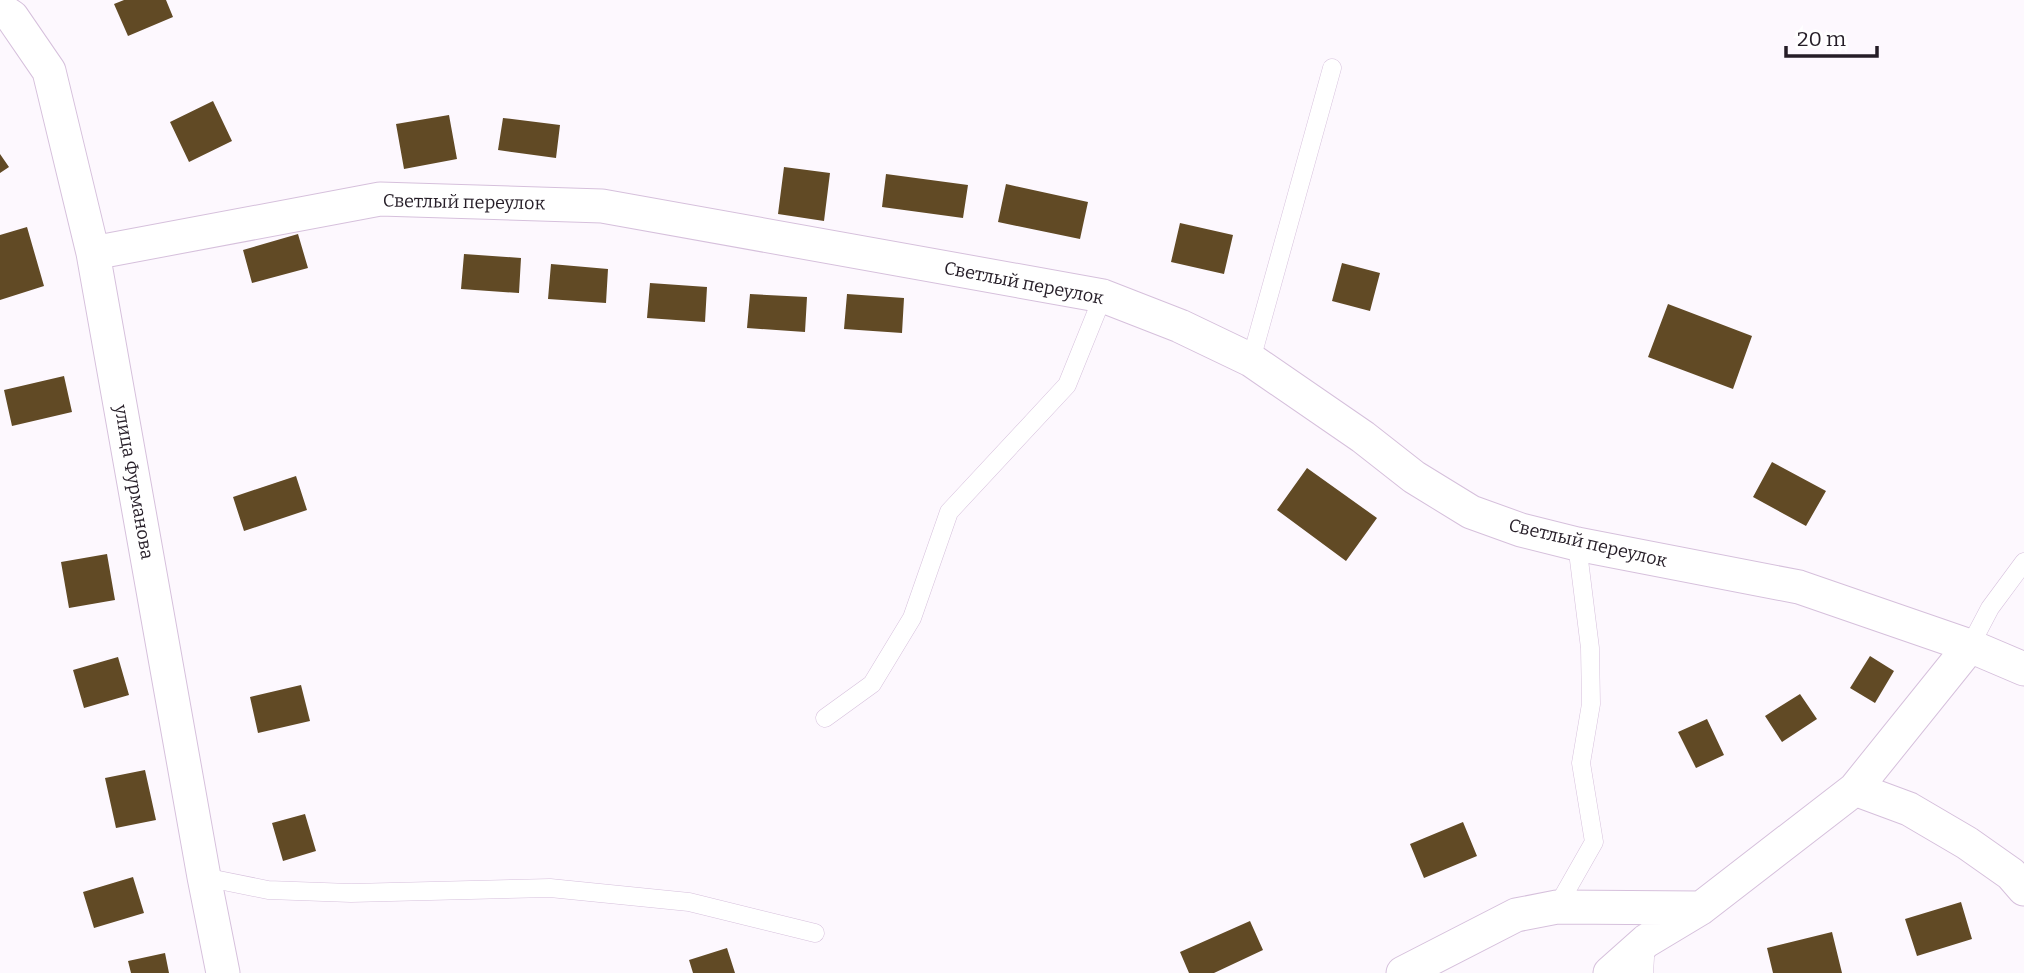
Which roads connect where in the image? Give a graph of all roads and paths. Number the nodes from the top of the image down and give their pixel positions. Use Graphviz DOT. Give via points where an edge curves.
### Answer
graph roads {
  1 [pos="0,9"];
  2 [pos="1332,68"];
  3 [pos="93,253"];
  4 [pos="1103,296"];
  5 [pos="1251,360"];
  6 [pos="1577,544"];
  7 [pos="2024,562"];
  8 [pos="1970,646"];
  9 [pos="2024,669"];
  10 [pos="825,718"];
  11 [pos="1855,789"];
  12 [pos="204,877"];
  13 [pos="2020,877"];
  14 [pos="1557,908"];
  15 [pos="1701,908"];
  16 [pos="815,933"];
  17 [pos="1645,957"];
  18 [pos="223,973"];
  19 [pos="1403,973"];
  20 [pos="1610,973"];
  1 -- 3 [label="street, улица Фурманова" via="12,17 49,71"];
  2 -- 5 [label="lane"];
  3 -- 4 [label="street, Светлый переулок" via="380,199 602,206"];
  3 -- 12 [label="street, улица Фурманова"];
  4 -- 5 [label="street, Светлый переулок"];
  4 -- 10 [label="lane" via="1067,385 949,512 912,618 872,684"];
  5 -- 6 [label="street, Светлый переулок" via="1414,477 1471,512"];
  6 -- 8 [label="street, Светлый переулок" via="1799,587"];
  6 -- 14 [label="lane" via="1591,704 1581,763 1594,842"];
  7 -- 8 [label="lane" via="1990,608"];
  8 -- 9 [label="street, Светлый переулок"];
  8 -- 11 [label="street"];
  11 -- 13 [label="street" via="1909,809"];
  11 -- 15 [label="street"];
  12 -- 16 [label="lane" via="282,891 550,888 689,902"];
  12 -- 18 [label="street, улица Фурманова"];
  14 -- 15 [label="street"];
  14 -- 19 [label="street" via="1516,915"];
  15 -- 17 [label="street"];
  17 -- 20 [label="street"];
}
